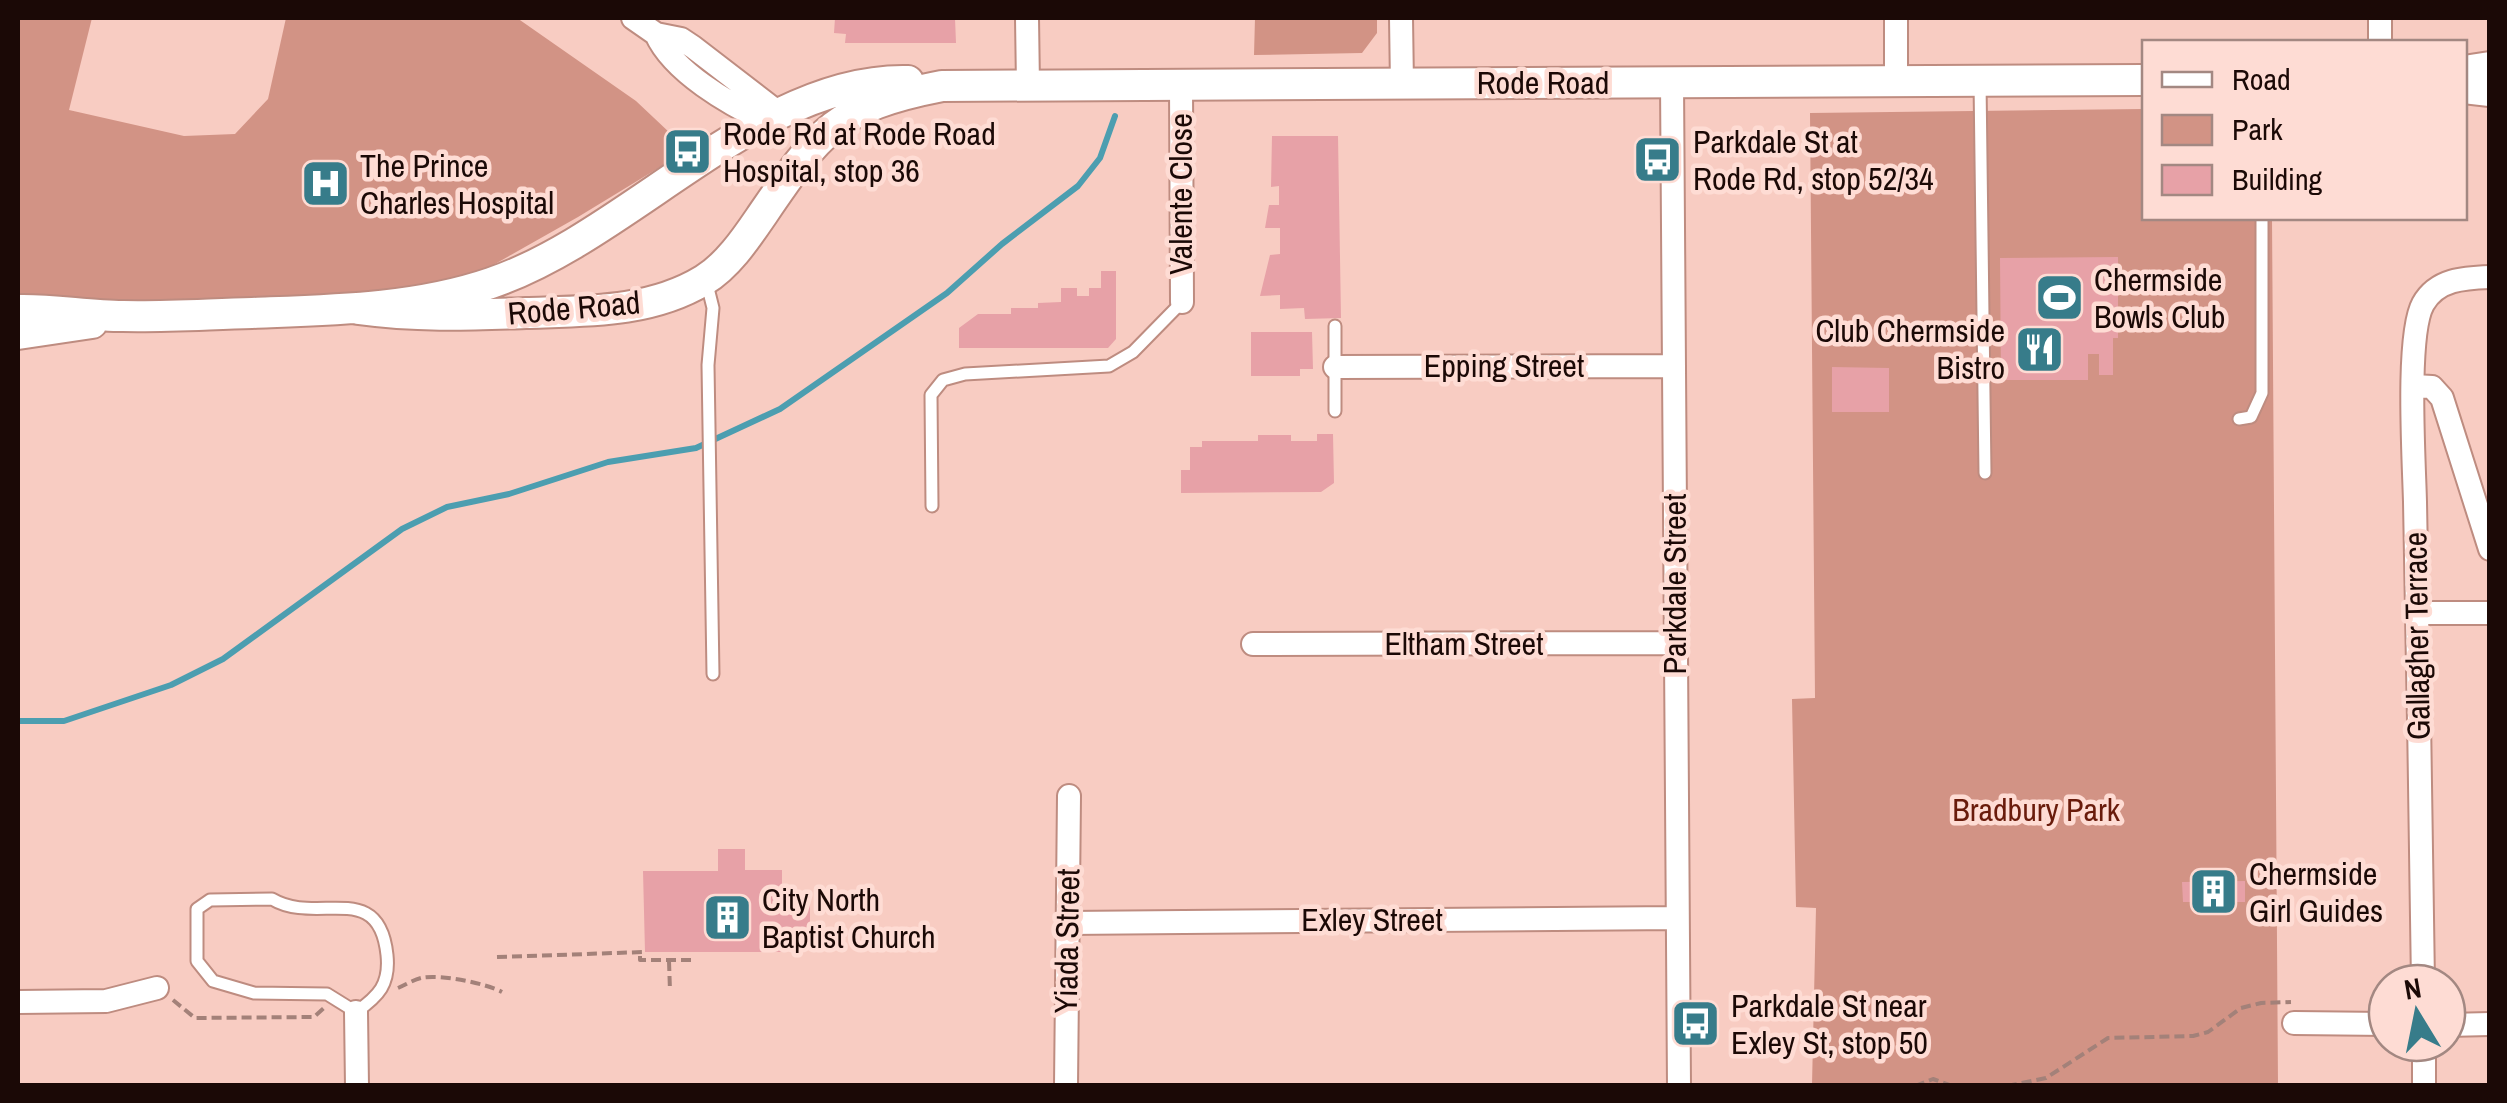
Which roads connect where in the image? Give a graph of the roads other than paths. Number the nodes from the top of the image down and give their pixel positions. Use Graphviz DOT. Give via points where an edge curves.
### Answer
graph roads {
  1 [pos="633,18"];
  2 [pos="1027,18"];
  3 [pos="1401,18"];
  4 [pos="1896,18"];
  5 [pos="662,26"];
  6 [pos="2142,80"];
  7 [pos="1672,82"];
  8 [pos="1896,82"];
  9 [pos="1980,82"];
  10 [pos="1181,85"];
  11 [pos="1402,85"];
  12 [pos="942,86"];
  13 [pos="1028,86"];
  14 [pos="720,96"];
  15 [pos="884,100"];
  16 [pos="777,121"];
  17 [pos="724,148"];
  18 [pos="774,198"];
  19 [pos="2262,220"];
  20 [pos="2490,278"];
  21 [pos="706,280"];
  22 [pos="1182,302"];
  23 [pos="18,310"];
  24 [pos="358,310"];
  25 [pos="119,316"];
  26 [pos="1334,326"];
  27 [pos="18,334"];
  28 [pos="1674,366"];
  29 [pos="1335,367"];
  30 [pos="2414,386"];
  31 [pos="1335,411"];
  32 [pos="2239,419"];
  33 [pos="1985,473"];
  34 [pos="932,506"];
  35 [pos="2490,549"];
  36 [pos="2417,613"];
  37 [pos="2490,613"];
  38 [pos="1675,643"];
  39 [pos="1252,644"];
  40 [pos="713,674"];
  41 [pos="1068,796"];
  42 [pos="1676,918"];
  43 [pos="1067,923"];
  44 [pos="2423,963"];
  45 [pos="157,988"];
  46 [pos="18,1002"];
  47 [pos="356,1012"];
  48 [pos="2302,1023"];
  49 [pos="2367,1024"];
  50 [pos="357,1086"];
  51 [pos="1066,1086"];
  52 [pos="1678,1086"];
  1 -- 5 [label="street"];
  2 -- 13 [label="street"];
  3 -- 11 [label="street"];
  4 -- 8 [label="street"];
  5 -- 14 [label="street" via="668,56"];
  5 -- 16 [label="street"];
  6 -- 9 [label="main road, Rode Road"];
  7 -- 8 [label="main road, Rode Road"];
  7 -- 11 [label="main road, Rode Road"];
  7 -- 28 [label="street, Parkdale Street"];
  8 -- 9 [label="main road, Rode Road"];
  9 -- 33 [label="lane"];
  10 -- 11 [label="main road, Rode Road"];
  10 -- 13 [label="main road, Rode Road"];
  10 -- 22 [label="street, Valente Close"];
  12 -- 13 [label="main road, Rode Road"];
  12 -- 15 [label="main road, Rode Road"];
  12 -- 16 [label="main road, Rode Road" via="867,82 834,90"];
  14 -- 16 [label="street"];
  14 -- 17 [label="street" via="728,119"];
  15 -- 16 [label="main road"];
  15 -- 18 [label="main road, Rode Road" via="820,136"];
  16 -- 17 [label="main road, Rode Road"];
  16 -- 18 [label="main road" via="788,156"];
  17 -- 24 [label="main road, Rode Road" via="528,269 454,294"];
  18 -- 21 [label="main road, Rode Road"];
  19 -- 32 [label="lane" via="2262,393 2251,417"];
  20 -- 30 [label="street, Gallagher Terrace" via="2449,282 2431,294 2418,315"];
  21 -- 24 [label="main road, Rode Road" via="650,304 604,310 416,317"];
  21 -- 40 [label="lane" via="712,308"];
  22 -- 34 [label="lane" via="1133,352 1109,366 943,380 931,395"];
  23 -- 25 [label="main road, Rode Road"];
  24 -- 25 [label="main road, Rode Road"];
  25 -- 27 [label="main road, Rode Road"];
  26 -- 29 [label="lane"];
  28 -- 29 [label="street, Epping Street"];
  28 -- 38 [label="street, Parkdale Street"];
  29 -- 31 [label="lane"];
  30 -- 35 [label="street" via="2435,389 2442,398"];
  30 -- 36 [label="street, Gallagher Terrace"];
  36 -- 37 [label="street"];
  36 -- 44 [label="street, Gallagher Terrace"];
  38 -- 39 [label="street, Eltham Street"];
  38 -- 42 [label="street, Parkdale Street"];
  41 -- 43 [label="street, Yiada Street"];
  42 -- 43 [label="street, Exley Street"];
  42 -- 52 [label="street, Parkdale Street"];
  43 -- 51 [label="street, Yiada Street"];
  45 -- 46 [label="street" via="106,1001"];
  47 -- 47 [label="lane" via="334,997 254,993 213,981 197,961 197,909 210,900 272,899 289,909 372,914 388,958 387,980"];
  47 -- 50 [label="street"];
  48 -- 49 [label="street"];
}
